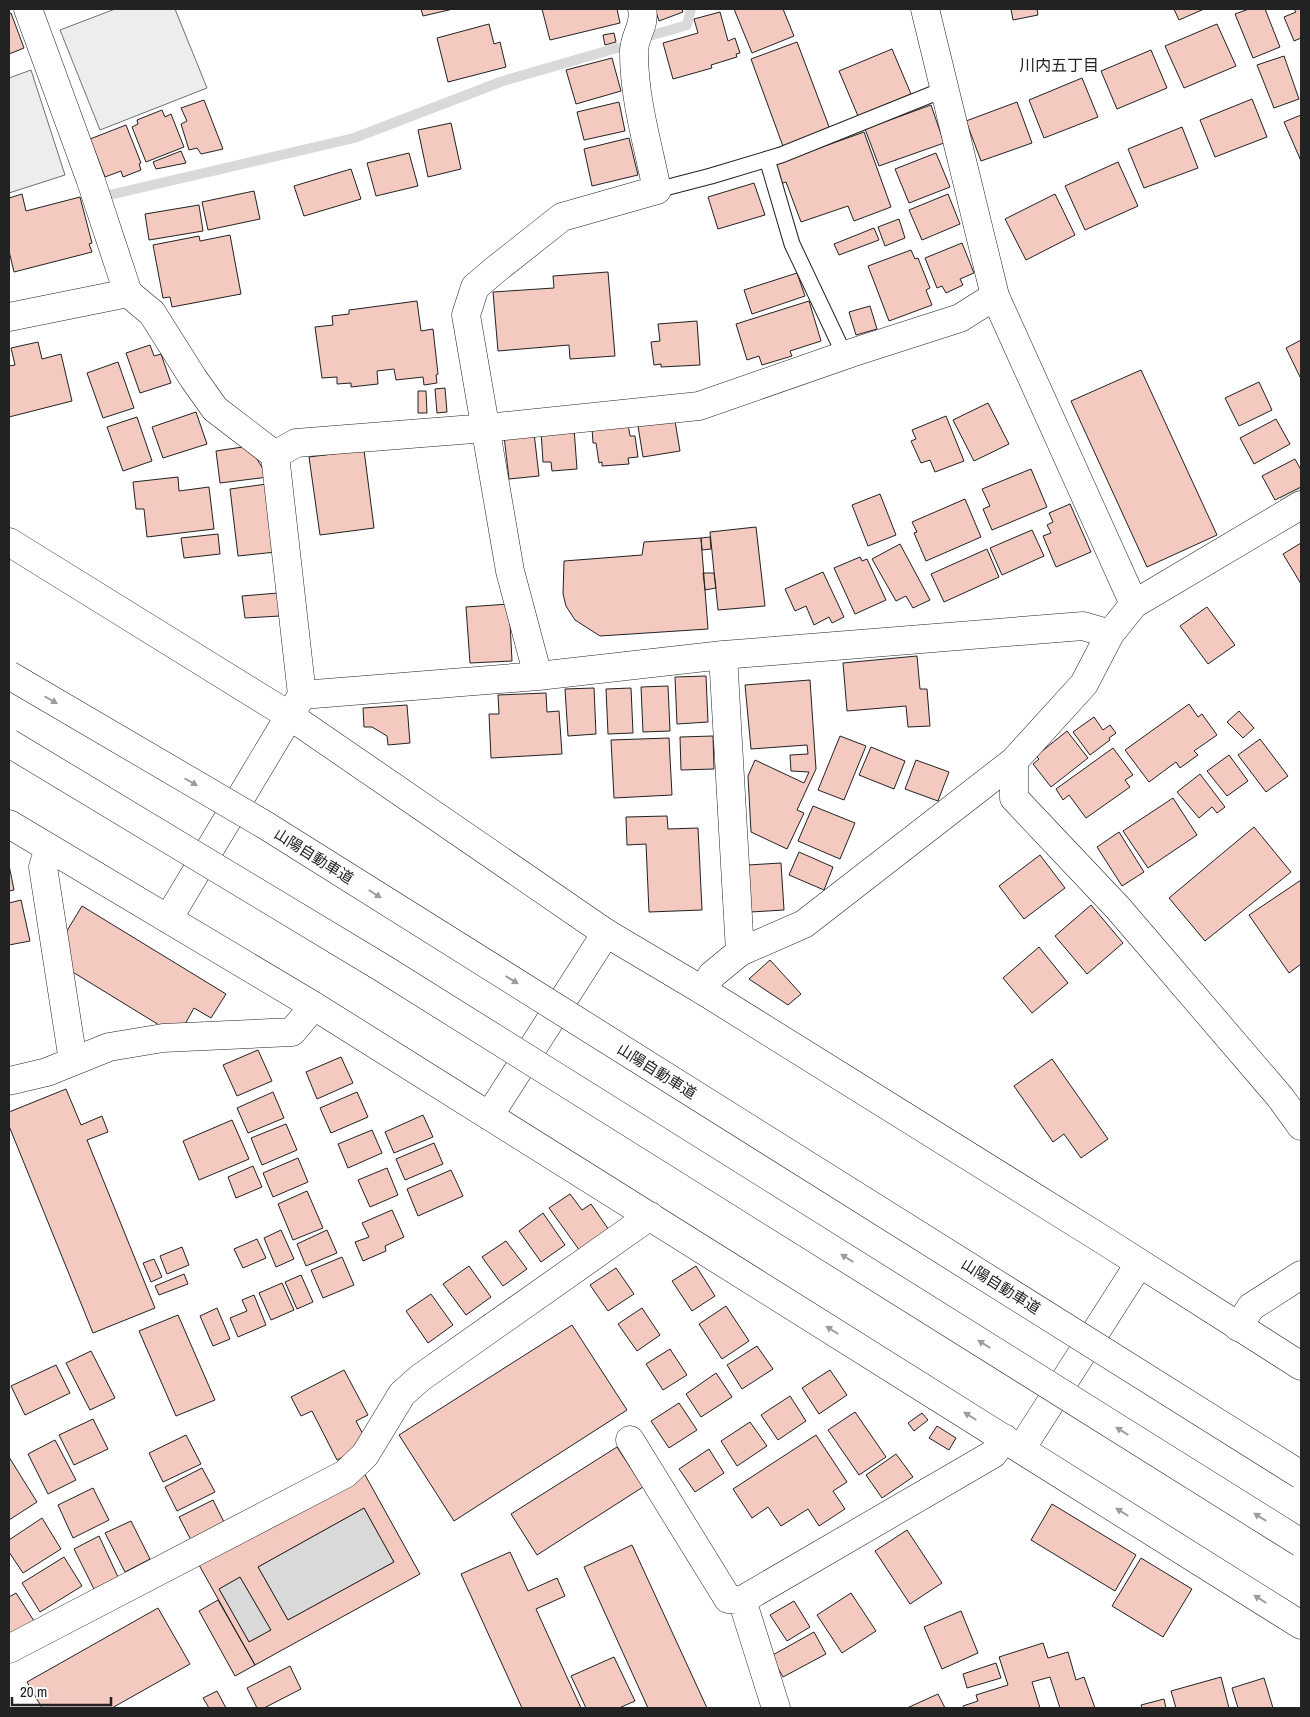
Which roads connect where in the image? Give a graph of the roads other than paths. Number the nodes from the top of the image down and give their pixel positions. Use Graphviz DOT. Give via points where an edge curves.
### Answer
graph roads {
  1 [pos="28,9"];
  2 [pos="642,9"];
  3 [pos="925,9"];
  4 [pos="944,89"];
  5 [pos="767,159"];
  6 [pos="657,190"];
  7 [pos="128,293"];
  8 [pos="995,296"];
  9 [pos="9,316"];
  10 [pos="845,356"];
  11 [pos="486,428"];
  12 [pos="275,455"];
  13 [pos="1301,505"];
  14 [pos="9,542"];
  15 [pos="1134,604"];
  16 [pos="1110,634"];
  17 [pos="723,655"];
  18 [pos="9,675"];
  19 [pos="538,676"];
  20 [pos="296,706"];
  21 [pos="9,743"];
  22 [pos="1014,761"];
  23 [pos="9,824"];
  24 [pos="49,848"];
  25 [pos="168,919"];
  26 [pos="606,933"];
  27 [pos="740,952"];
  28 [pos="702,990"];
  29 [pos="314,1006"];
  30 [pos="73,1061"];
  31 [pos="9,1081"];
  32 [pos="489,1116"];
  33 [pos="1301,1126"];
  34 [pos="650,1216"];
  35 [pos="1139,1264"];
  36 [pos="1301,1276"];
  37 [pos="1238,1327"];
  38 [pos="1301,1366"];
  39 [pos="630,1440"];
  40 [pos="1013,1443"];
  41 [pos="1301,1474"];
  42 [pos="1301,1543"];
  43 [pos="742,1600"];
  44 [pos="1301,1625"];
  45 [pos="9,1649"];
  46 [pos="776,1708"];
  1 -- 7 [label="main road"];
  2 -- 6 [label="main road" via="644,18 633,51 637,99"];
  3 -- 4 [label="main road"];
  4 -- 5 [label="lane"];
  4 -- 8 [label="main road"];
  5 -- 6 [label="lane"];
  5 -- 10 [label="lane" via="792,244"];
  6 -- 11 [label="main road" via="562,217 475,288 466,315"];
  7 -- 9 [label="main road"];
  7 -- 12 [label="main road" via="152,313 215,409"];
  8 -- 10 [label="main road" via="960,318"];
  8 -- 15 [label="main road"];
  10 -- 11 [label="main road" via="699,406"];
  11 -- 12 [label="main road" via="296,443"];
  11 -- 19 [label="main road" via="510,571"];
  12 -- 20 [label="main road"];
  13 -- 15 [label="main road"];
  14 -- 20 [label="main road"];
  15 -- 16 [label="main road"];
  16 -- 17 [label="main road" via="1083,626"];
  16 -- 22 [label="main road" via="1084,684"];
  17 -- 19 [label="main road"];
  17 -- 27 [label="main road"];
  18 -- 41 [label="main road, 山陽自動車道, one-way, bridge" via="265,825"];
  19 -- 20 [label="main road"];
  20 -- 25 [label="main road"];
  20 -- 26 [label="main road"];
  42 -- 21 [label="main road, one-way, bridge" via="384,969"];
  22 -- 27 [label="main road" via="804,924"];
  22 -- 33 [label="main road" via="1014,798 1118,908 1280,1097"];
  23 -- 24 [label="main road"];
  24 -- 25 [label="main road"];
  24 -- 30 [label="main road" via="43,867"];
  25 -- 29 [label="main road"];
  26 -- 28 [label="main road"];
  26 -- 32 [label="main road"];
  27 -- 28 [label="main road" via="712,975"];
  28 -- 35 [label="main road"];
  29 -- 30 [label="main road" via="292,1032 163,1038 109,1047"];
  29 -- 32 [label="main road"];
  30 -- 31 [label="main road" via="47,1072"];
  32 -- 34 [label="main road"];
  40 -- 34 [label="main road, one-way"];
  34 -- 45 [label="main road" via="420,1378 402,1394 365,1454 345,1474"];
  35 -- 37 [label="main road"];
  35 -- 40 [label="main road"];
  36 -- 37 [label="main road" via="1251,1307"];
  37 -- 38 [label="main road"];
  39 -- 43 [label="main road" via="728,1599"];
  40 -- 43 [label="main road"];
  44 -- 40 [label="main road, one-way"];
  43 -- 46 [label="main road"];
}
